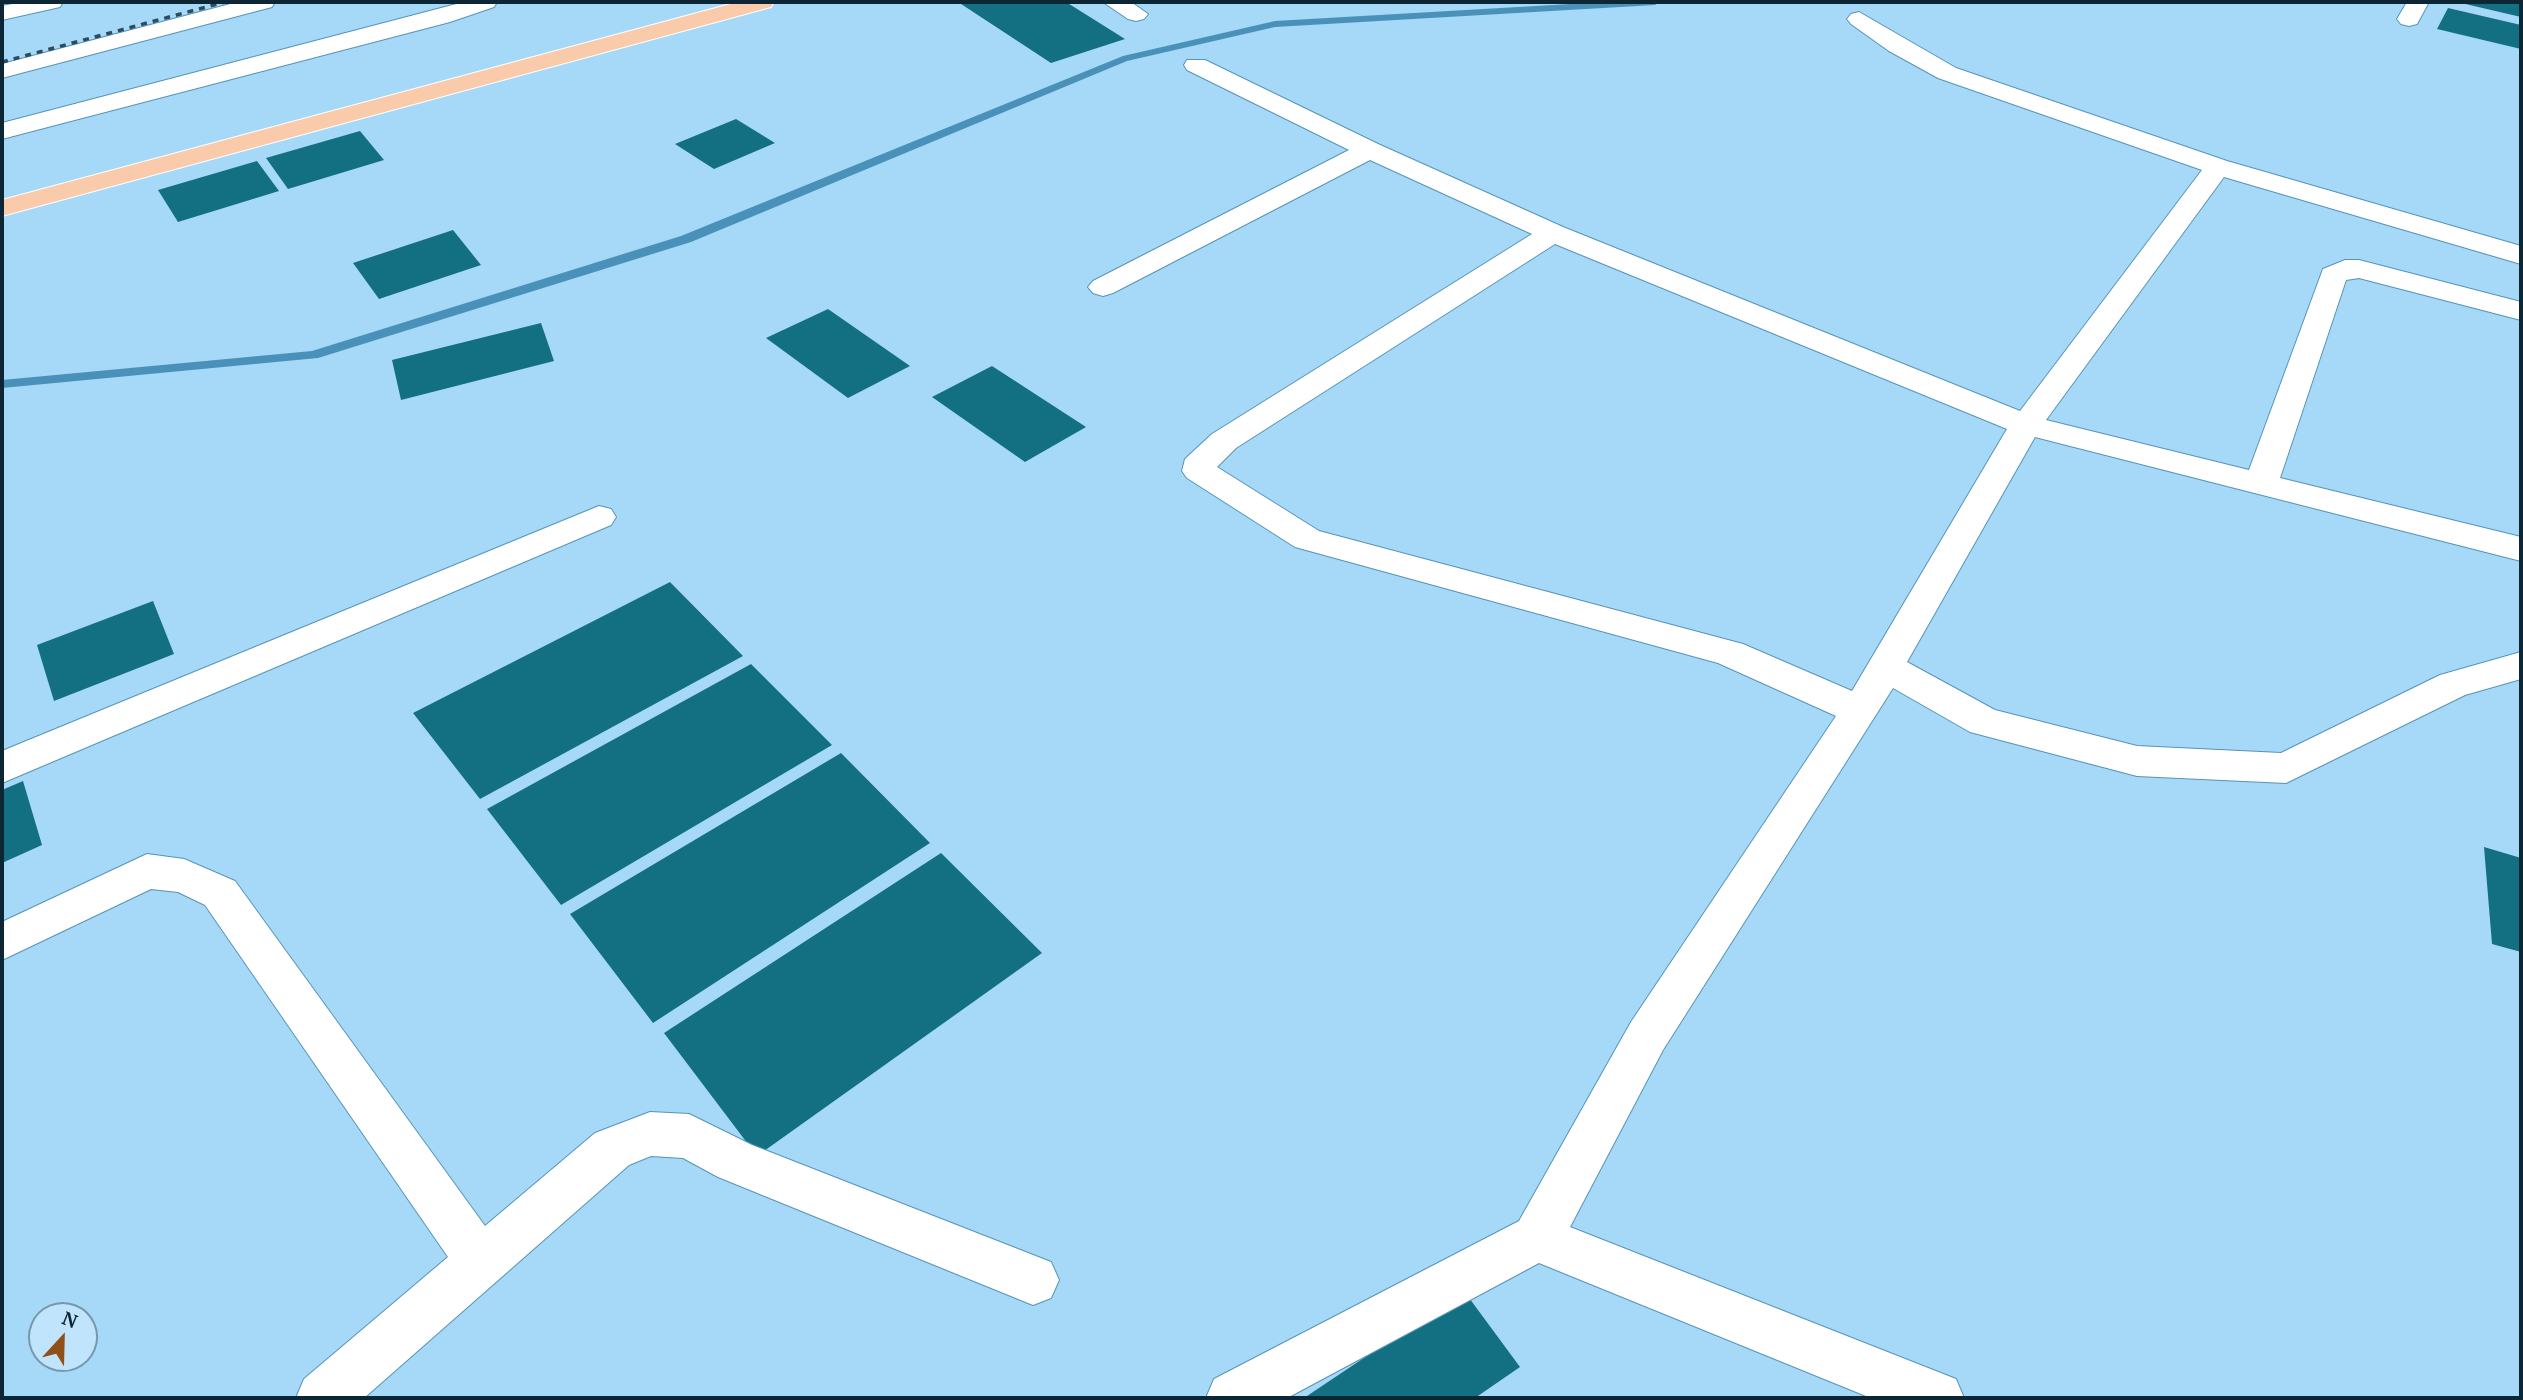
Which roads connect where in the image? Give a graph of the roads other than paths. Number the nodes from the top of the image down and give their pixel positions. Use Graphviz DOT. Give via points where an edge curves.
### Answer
graph roads {
  1 [pos="52,2"];
  2 [pos="264,2"];
  3 [pos="486,2"];
  4 [pos="763,2"];
  5 [pos="1114,2"];
  6 [pos="2,13"];
  7 [pos="1136,14"];
  8 [pos="1859,19"];
  9 [pos="1196,65"];
  10 [pos="2,71"];
  11 [pos="2,131"];
  12 [pos="1370,150"];
  13 [pos="2217,167"];
  14 [pos="2,208"];
  15 [pos="1553,233"];
  16 [pos="2521,256"];
  17 [pos="1103,286"];
  18 [pos="2521,311"];
  19 [pos="2026,425"];
  20 [pos="2261,484"];
  21 [pos="598,517"];
  22 [pos="2521,549"];
  23 [pos="2521,666"];
  24 [pos="1886,667"];
  25 [pos="1860,711"];
  26 [pos="2,768"];
  27 [pos="2,942"];
  28 [pos="1537,1238"];
  29 [pos="481,1262"];
  30 [pos="1033,1280"];
  31 [pos="323,1398"];
  32 [pos="1233,1398"];
  33 [pos="1937,1398"];
  1 -- 6 [label="street"];
  2 -- 10 [label="street"];
  3 -- 11 [label="street"];
  4 -- 14 [label="main road"];
  5 -- 7 [label="street"];
  8 -- 13 [label="street" via="1947,73"];
  9 -- 12 [label="street"];
  12 -- 15 [label="street"];
  12 -- 17 [label="street"];
  13 -- 16 [label="street"];
  13 -- 19 [label="street"];
  15 -- 19 [label="street"];
  15 -- 25 [label="street" via="1224,441 1202,459 1199,471 1307,539 1730,653"];
  18 -- 20 [label="street" via="2359,269 2333,275"];
  19 -- 20 [label="street"];
  19 -- 24 [label="street"];
  20 -- 22 [label="street"];
  21 -- 26 [label="street"];
  23 -- 24 [label="street" via="2453,685 2286,768 2137,761 1984,722"];
  24 -- 25 [label="street"];
  25 -- 28 [label="street" via="1647,1036"];
  27 -- 29 [label="street" via="146,871 184,876 220,893"];
  28 -- 32 [label="street"];
  28 -- 33 [label="street"];
  29 -- 30 [label="street" via="612,1149 650,1134 689,1136 735,1161"];
  29 -- 31 [label="street"];
}
